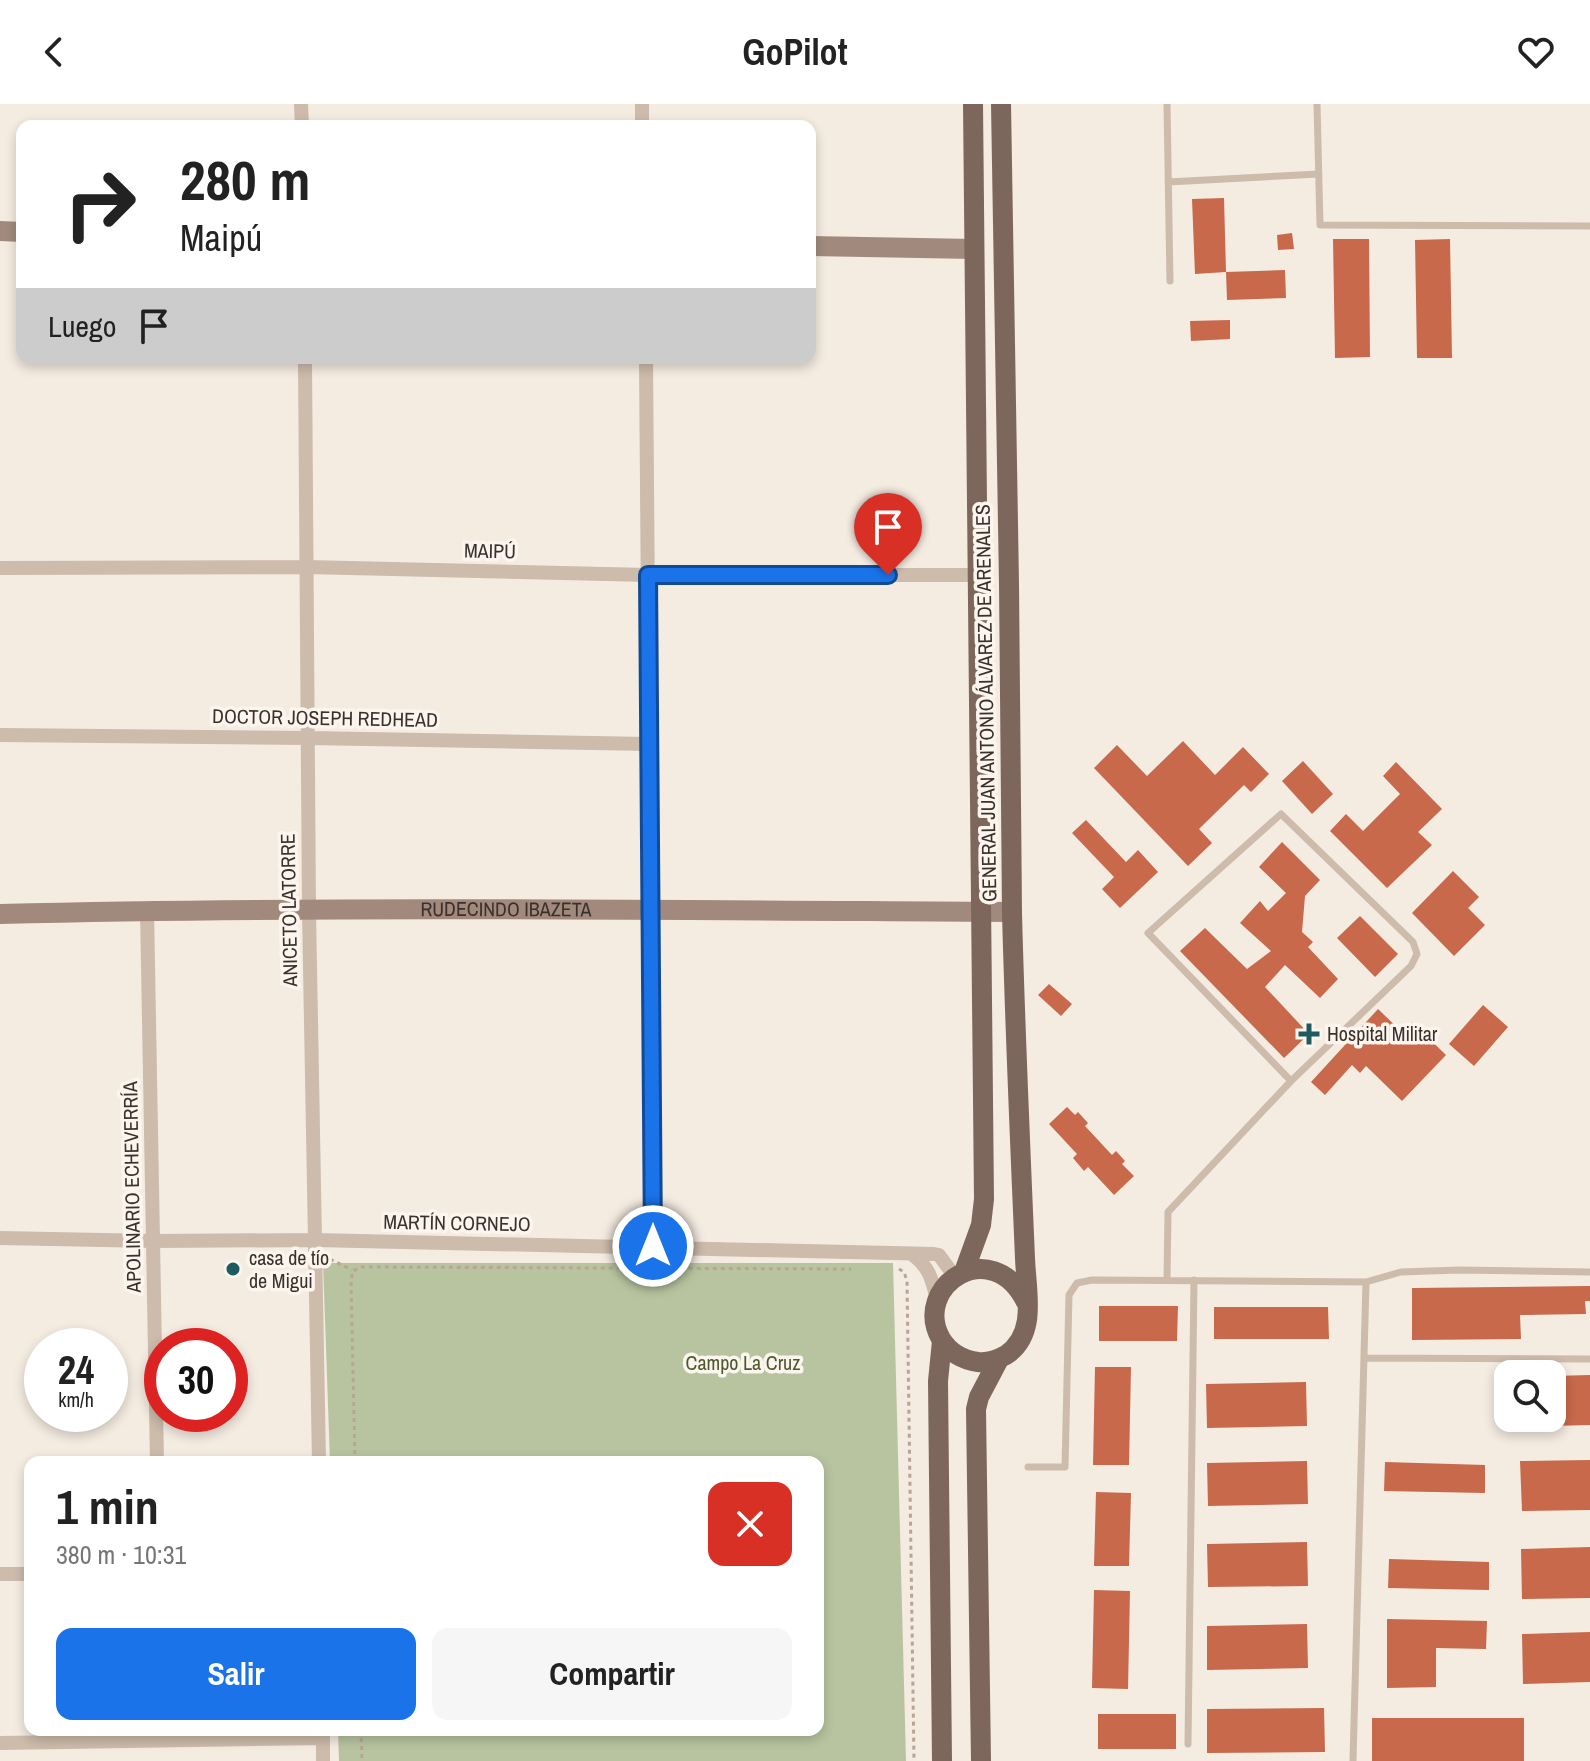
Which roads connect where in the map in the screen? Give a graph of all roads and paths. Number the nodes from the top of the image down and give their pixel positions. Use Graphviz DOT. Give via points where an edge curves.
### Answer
graph roads {
  1 [pos="973,104"];
  2 [pos="1001,104"];
  3 [pos="1167,104"];
  4 [pos="1317,104"];
  5 [pos="1319,174"];
  6 [pos="1168,182"];
  7 [pos="1590,226"];
  8 [pos="816,246"];
  9 [pos="974,249"];
  10 [pos="1170,281"];
  11 [pos="305,364"];
  12 [pos="646,364"];
  13 [pos="306,567"];
  14 [pos="0,568"];
  15 [pos="648,575"];
  16 [pos="978,575"];
  17 [pos="0,735"];
  18 [pos="308,738"];
  19 [pos="649,744"];
  20 [pos="651,909"];
  21 [pos="147,910"];
  22 [pos="309,911"];
  23 [pos="981,912"];
  24 [pos="1012,912"];
  25 [pos="0,914"];
  26 [pos="1291,1081"];
  27 [pos="0,1238"];
  28 [pos="153,1241"];
  29 [pos="316,1246"];
  30 [pos="653,1246"];
  31 [pos="912,1254"];
  32 [pos="852,1269"];
  33 [pos="899,1269"];
  34 [pos="353,1271"];
  35 [pos="1590,1272"];
  36 [pos="960,1274"];
  37 [pos="1167,1280"];
  38 [pos="1194,1280"];
  39 [pos="1366,1282"];
  40 [pos="937,1300"];
  41 [pos="1026,1302"];
  42 [pos="942,1341"];
  43 [pos="1364,1358"];
  44 [pos="999,1359"];
  45 [pos="1590,1359"];
  46 [pos="157,1456"];
  47 [pos="319,1456"];
  48 [pos="355,1456"];
  49 [pos="1028,1467"];
  50 [pos="0,1574"];
  51 [pos="24,1574"];
  52 [pos="251,1736"];
  53 [pos="323,1736"];
  54 [pos="361,1736"];
  55 [pos="0,1743"];
  56 [pos="1188,1744"];
  57 [pos="323,1761"];
  58 [pos="362,1761"];
  59 [pos="914,1761"];
  60 [pos="942,1761"];
  61 [pos="981,1761"];
  62 [pos="1353,1761"];
  1 -- 9 [label="main road, GENERAL JUAN ANTONIO ÁLVAREZ DE ARENALES"];
  2 -- 24 [label="main road, GENERAL JUAN ANTONIO ÁLVAREZ DE ARENALES"];
  3 -- 6 [label="lane"];
  4 -- 5 [label="lane"];
  5 -- 6 [label="lane"];
  5 -- 7 [label="lane" via="1320,225"];
  6 -- 10 [label="lane"];
  8 -- 9 [label="street"];
  9 -- 16 [label="main road, GENERAL JUAN ANTONIO ÁLVAREZ DE ARENALES"];
  11 -- 13 [label="street, ANICETO LATORRE"];
  12 -- 15 [label="street"];
  13 -- 14 [label="street, MAIPÚ"];
  13 -- 15 [label="street, MAIPÚ"];
  13 -- 18 [label="street, ANICETO LATORRE"];
  15 -- 16 [label="street, MAIPÚ"];
  15 -- 19 [label="street"];
  16 -- 23 [label="main road, GENERAL JUAN ANTONIO ÁLVAREZ DE ARENALES"];
  17 -- 18 [label="street, DOCTOR JOSEPH REDHEAD"];
  18 -- 19 [label="street, DOCTOR JOSEPH REDHEAD"];
  18 -- 22 [label="street, ANICETO LATORRE"];
  19 -- 20 [label="street"];
  20 -- 22 [label="street, RUDECINDO IBAZETA"];
  20 -- 23 [label="street, RUDECINDO IBAZETA"];
  20 -- 30 [label="street"];
  21 -- 22 [label="street, RUDECINDO IBAZETA"];
  21 -- 25 [label="street, RUDECINDO IBAZETA"];
  21 -- 28 [label="street, APOLINARIO ECHEVERRÍA"];
  22 -- 29 [label="street, ANICETO LATORRE"];
  23 -- 24 [label="street, RUDECINDO IBAZETA"];
  23 -- 36 [label="main road, GENERAL JUAN ANTONIO ÁLVAREZ DE ARENALES" via="984,1199 981,1225"];
  24 -- 41 [label="main road, GENERAL JUAN ANTONIO ÁLVAREZ DE ARENALES"];
  26 -- 26 [label="lane" via="1411,966 1417,954 1413,942 1281,814 1148,933"];
  26 -- 37 [label="lane" via="1168,1212"];
  27 -- 28 [label="street, MARTÍN CORNEJO"];
  28 -- 29 [label="street, MARTÍN CORNEJO"];
  28 -- 46 [label="street, APOLINARIO ECHEVERRÍA"];
  29 -- 30 [label="street, MARTÍN CORNEJO"];
  29 -- 34 [label="path"];
  29 -- 47 [label="street, ANICETO LATORRE"];
  30 -- 31 [label="street, MARTÍN CORNEJO"];
  31 -- 36 [label="street, MARTÍN CORNEJO" via="939,1255"];
  31 -- 40 [label="street" via="932,1277"];
  32 -- 34 [label="path"];
  33 -- 59 [label="path" via="907,1281"];
  34 -- 48 [label="path"];
  35 -- 39 [label="lane" via="1401,1272"];
  36 -- 40 [label="main road, GENERAL JUAN ANTONIO ÁLVAREZ DE ARENALES"];
  36 -- 41 [label="main road" via="983,1268 1002,1273"];
  37 -- 38 [label="lane"];
  37 -- 49 [label="lane" via="1077,1283 1069,1295 1065,1467"];
  38 -- 39 [label="lane"];
  38 -- 56 [label="lane"];
  39 -- 43 [label="lane"];
  40 -- 42 [label="main road" via="936,1328"];
  41 -- 44 [label="main road, GENERAL JUAN ANTONIO ÁLVAREZ DE ARENALES" via="1024,1336"];
  42 -- 44 [label="main road" via="970,1361"];
  42 -- 60 [label="main road"];
  43 -- 45 [label="lane"];
  43 -- 62 [label="lane"];
  44 -- 61 [label="main road, GENERAL JUAN ANTONIO ÁLVAREZ DE ARENALES" via="976,1409"];
  50 -- 51 [label="street"];
  52 -- 55 [label="street"];
  53 -- 57 [label="street"];
  54 -- 58 [label="path"];
}
